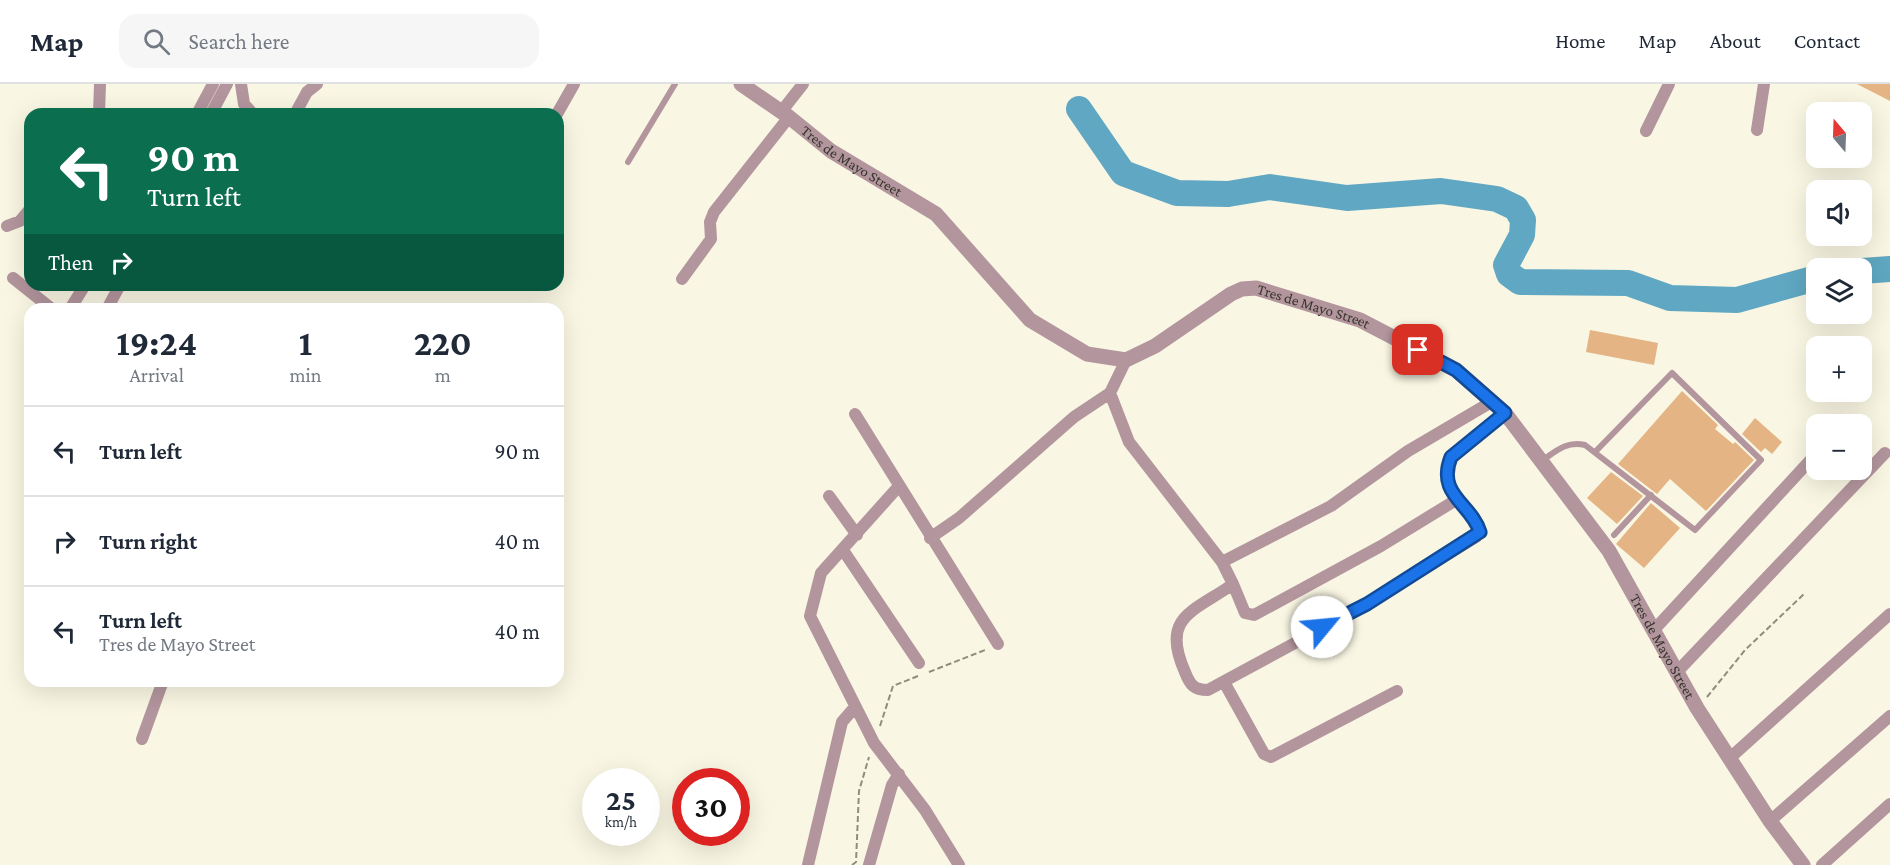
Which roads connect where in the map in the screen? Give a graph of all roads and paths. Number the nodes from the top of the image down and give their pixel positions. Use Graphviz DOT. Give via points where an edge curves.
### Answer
graph roads {
  1 [pos="100,84"];
  2 [pos="213,84"];
  3 [pos="227,84"];
  4 [pos="241,84"];
  5 [pos="317,84"];
  6 [pos="574,84"];
  7 [pos="675,84"];
  8 [pos="741,84"];
  9 [pos="803,84"];
  10 [pos="1669,84"];
  11 [pos="1764,84"];
  12 [pos="99,108"];
  13 [pos="200,108"];
  14 [pos="214,108"];
  15 [pos="248,108"];
  16 [pos="298,108"];
  17 [pos="560,108"];
  18 [pos="785,114"];
  19 [pos="1757,130"];
  20 [pos="1646,131"];
  21 [pos="628,162"];
  22 [pos="24,216"];
  23 [pos="7,226"];
  24 [pos="13,278"];
  25 [pos="682,279"];
  26 [pos="24,287"];
  27 [pos="29,291"];
  28 [pos="44,303"];
  29 [pos="1126,360"];
  30 [pos="1110,393"];
  31 [pos="1493,401"];
  32 [pos="1505,413"];
  33 [pos="855,414"];
  34 [pos="1596,451"];
  35 [pos="1885,453"];
  36 [pos="1542,461"];
  37 [pos="1806,465"];
  38 [pos="899,486"];
  39 [pos="1651,495"];
  40 [pos="829,496"];
  41 [pos="1456,500"];
  42 [pos="856,535"];
  43 [pos="1614,535"];
  44 [pos="930,538"];
  45 [pos="843,550"];
  46 [pos="1222,562"];
  47 [pos="1233,584"];
  48 [pos="1804,594"];
  49 [pos="1890,614"];
  50 [pos="1653,631"];
  51 [pos="998,644"];
  52 [pos="920,663"];
  53 [pos="1676,673"];
  54 [pos="1224,682"];
  55 [pos="161,687"];
  56 [pos="1397,691"];
  57 [pos="855,706"];
  58 [pos="1698,708"];
  59 [pos="1890,716"];
  60 [pos="142,739"];
  61 [pos="874,743"];
  62 [pos="1731,757"];
  63 [pos="899,774"];
  64 [pos="1890,804"];
  65 [pos="1770,821"];
  66 [pos="1828,863"];
  67 [pos="808,865"];
  68 [pos="852,865"];
  69 [pos="869,865"];
  70 [pos="959,865"];
  71 [pos="1803,865"];
  1 -- 12 [label="street"];
  2 -- 13 [label="street"];
  3 -- 14 [label="street"];
  4 -- 15 [label="street"];
  5 -- 16 [label="street"];
  6 -- 17 [label="street"];
  7 -- 21 [label="lane"];
  8 -- 18 [label="street, Tres de Mayo Street"];
  9 -- 18 [label="street"];
  10 -- 20 [label="street"];
  11 -- 19 [label="street"];
  18 -- 25 [label="street" via="714,212 711,239"];
  18 -- 29 [label="street, Tres de Mayo Street" via="831,151 936,214 1030,320 1087,354"];
  22 -- 23 [label="street"];
  24 -- 26 [label="street"];
  27 -- 28 [label="street"];
  29 -- 30 [label="street"];
  29 -- 31 [label="street, Tres de Mayo Street" via="1155,346 1231,294 1256,288 1360,320 1456,370"];
  30 -- 44 [label="street" via="1074,417 959,518"];
  30 -- 46 [label="street" via="1129,442"];
  31 -- 32 [label="street, Tres de Mayo Street"];
  31 -- 46 [label="street" via="1408,451 1330,506"];
  32 -- 36 [label="street, Tres de Mayo Street"];
  32 -- 41 [label="street" via="1451,457 1447,480"];
  33 -- 38 [label="street"];
  34 -- 36 [label="lane" via="1574,443"];
  34 -- 39 [label="lane"];
  34 -- 39 [label="lane" via="1672,373 1761,459 1697,530"];
  35 -- 53 [label="street"];
  36 -- 50 [label="street, Tres de Mayo Street" via="1609,550"];
  37 -- 50 [label="street"];
  38 -- 42 [label="street"];
  38 -- 44 [label="street"];
  39 -- 43 [label="lane"];
  40 -- 42 [label="street"];
  41 -- 47 [label="street" via="1254,615 1245,613"];
  41 -- 54 [label="street" via="1479,528 1476,537 1367,604"];
  42 -- 45 [label="street"];
  44 -- 51 [label="street"];
  45 -- 52 [label="street"];
  45 -- 57 [label="street" via="821,573 810,616"];
  46 -- 47 [label="street"];
  47 -- 54 [label="street" via="1185,615 1175,634 1179,661 1190,684 1208,690"];
  48 -- 58 [label="path" via="1745,650"];
  49 -- 62 [label="street"];
  50 -- 53 [label="street, Tres de Mayo Street"];
  51 -- 61 [label="path" via="893,686"];
  53 -- 58 [label="street, Tres de Mayo Street"];
  54 -- 56 [label="street" via="1264,754 1271,757"];
  55 -- 60 [label="street"];
  57 -- 61 [label="street"];
  57 -- 67 [label="street" via="842,722"];
  58 -- 62 [label="street, Tres de Mayo Street"];
  59 -- 65 [label="street"];
  61 -- 63 [label="street"];
  61 -- 68 [label="path" via="859,791 856,862"];
  62 -- 65 [label="street, Tres de Mayo Street"];
  63 -- 69 [label="street" via="892,785"];
  63 -- 70 [label="street"];
  64 -- 66 [label="street"];
  65 -- 71 [label="street, Tres de Mayo Street"];
}
